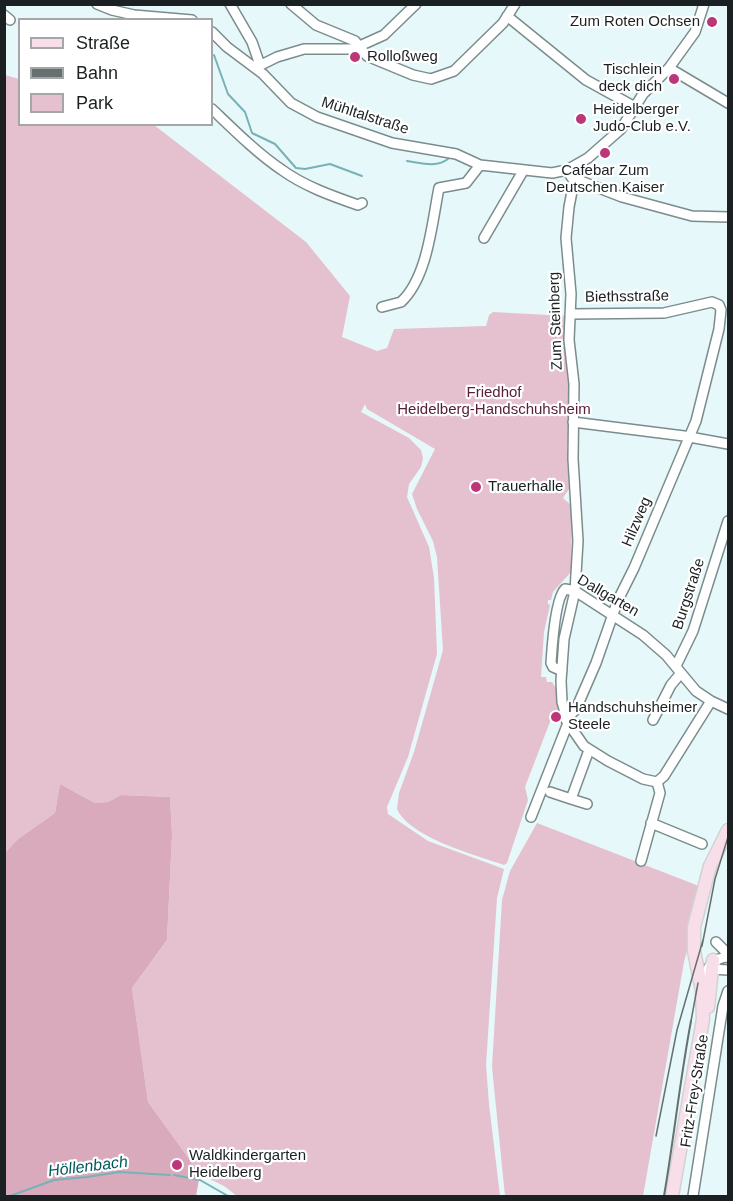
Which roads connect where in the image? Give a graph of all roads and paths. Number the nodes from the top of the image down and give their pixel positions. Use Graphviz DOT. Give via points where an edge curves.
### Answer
graph roads {
  1 [pos="97,4"];
  2 [pos="230,4"];
  3 [pos="291,4"];
  4 [pos="416,4"];
  5 [pos="515,4"];
  6 [pos="704,4"];
  7 [pos="507,16"];
  8 [pos="160,18"];
  9 [pos="213,33"];
  10 [pos="254,46"];
  11 [pos="359,47"];
  12 [pos="237,55"];
  13 [pos="258,67"];
  14 [pos="669,68"];
  15 [pos="729,103"];
  16 [pos="635,106"];
  17 [pos="213,111"];
  18 [pos="480,165"];
  19 [pos="567,170"];
  20 [pos="523,171"];
  21 [pos="573,178"];
  22 [pos="362,203"];
  23 [pos="729,217"];
  24 [pos="484,238"];
  25 [pos="382,307"];
  26 [pos="571,314"];
  27 [pos="724,330"];
  28 [pos="573,422"];
  29 [pos="689,437"];
  30 [pos="729,444"];
  31 [pos="729,521"];
  32 [pos="574,591"];
  33 [pos="613,615"];
  34 [pos="679,669"];
  35 [pos="711,701"];
  36 [pos="729,709"];
  37 [pos="653,720"];
  38 [pos="567,722"];
  39 [pos="589,750"];
  40 [pos="657,782"];
  41 [pos="550,792"];
  42 [pos="571,799"];
  43 [pos="587,804"];
  44 [pos="531,817"];
  45 [pos="651,823"];
  46 [pos="729,830"];
  47 [pos="702,844"];
  48 [pos="641,861"];
  49 [pos="696,917"];
  50 [pos="716,942"];
  51 [pos="729,956"];
  52 [pos="717,967"];
  53 [pos="729,979"];
  54 [pos="701,986"];
  55 [pos="729,991"];
  56 [pos="703,1019"];
  57 [pos="672,1197"];
  58 [pos="693,1197"];
  1 -- 8 [label="street" via="123,13"];
  2 -- 10 [label="street"];
  3 -- 11 [label="street" via="316,25 355,40"];
  4 -- 11 [label="street" via="384,35"];
  5 -- 7 [label="street"];
  6 -- 14 [label="street, Mühltalstraße" via="695,32"];
  7 -- 11 [label="street" via="454,71 431,79 367,56"];
  7 -- 16 [label="street" via="581,76"];
  9 -- 12 [label="street, Mühltalstraße"];
  10 -- 12 [label="street"];
  10 -- 13 [label="street"];
  11 -- 13 [label="street" via="304,49"];
  12 -- 13 [label="street, Mühltalstraße"];
  13 -- 18 [label="street, Mühltalstraße" via="291,103 317,117 402,146 456,154"];
  14 -- 15 [label="street"];
  14 -- 16 [label="street, Mühltalstraße"];
  16 -- 19 [label="street, Mühltalstraße" via="621,129 588,158"];
  17 -- 22 [label="street" via="285,173 358,206"];
  18 -- 20 [label="street, Mühltalstraße"];
  18 -- 25 [label="street" via="466,183 439,188 429,241 414,286 401,302"];
  19 -- 20 [label="street, Mühltalstraße"];
  19 -- 21 [label="street"];
  20 -- 24 [label="street"];
  21 -- 23 [label="street" via="622,197 692,216"];
  21 -- 26 [label="street, Zum Steinberg" via="567,228"];
  26 -- 27 [label="street, Biethsstraße" via="664,314 712,302 719,305"];
  26 -- 28 [label="street, Zum Steinberg"];
  27 -- 29 [label="street, Hilzweg"];
  28 -- 29 [label="street"];
  28 -- 32 [label="street, Zum Steinberg" via="579,531"];
  29 -- 30 [label="street"];
  29 -- 33 [label="street, Hilzweg"];
  31 -- 34 [label="street, Burgstraße"];
  32 -- 33 [label="street, Dallgarten"];
  32 -- 38 [label="street, Dallgarten" via="564,589 561,594 551,663 562,671 561,694"];
  33 -- 34 [label="street, Dallgarten" via="650,640"];
  33 -- 38 [label="street, Hilzweg" via="600,654"];
  34 -- 35 [label="street" via="691,687"];
  34 -- 37 [label="street, Burgstraße"];
  35 -- 36 [label="street"];
  35 -- 40 [label="street"];
  38 -- 39 [label="street"];
  38 -- 44 [label="street"];
  39 -- 40 [label="street" via="643,779"];
  39 -- 42 [label="street"];
  40 -- 45 [label="street" via="660,793"];
  41 -- 42 [label="street"];
  42 -- 43 [label="street"];
  45 -- 47 [label="street"];
  45 -- 48 [label="street"];
  46 -- 49 [label="main road" via="710,866"];
  49 -- 52 [label="main road" via="701,956"];
  49 -- 54 [label="main road" via="693,940"];
  50 -- 51 [label="street"];
  51 -- 52 [label="street"];
  52 -- 53 [label="street"];
  52 -- 54 [label="street"];
  52 -- 56 [label="main road"];
  54 -- 56 [label="main road"];
  55 -- 58 [label="street, Fritz-Frey-Straße" via="723,1006"];
  56 -- 57 [label="main road"];
}
